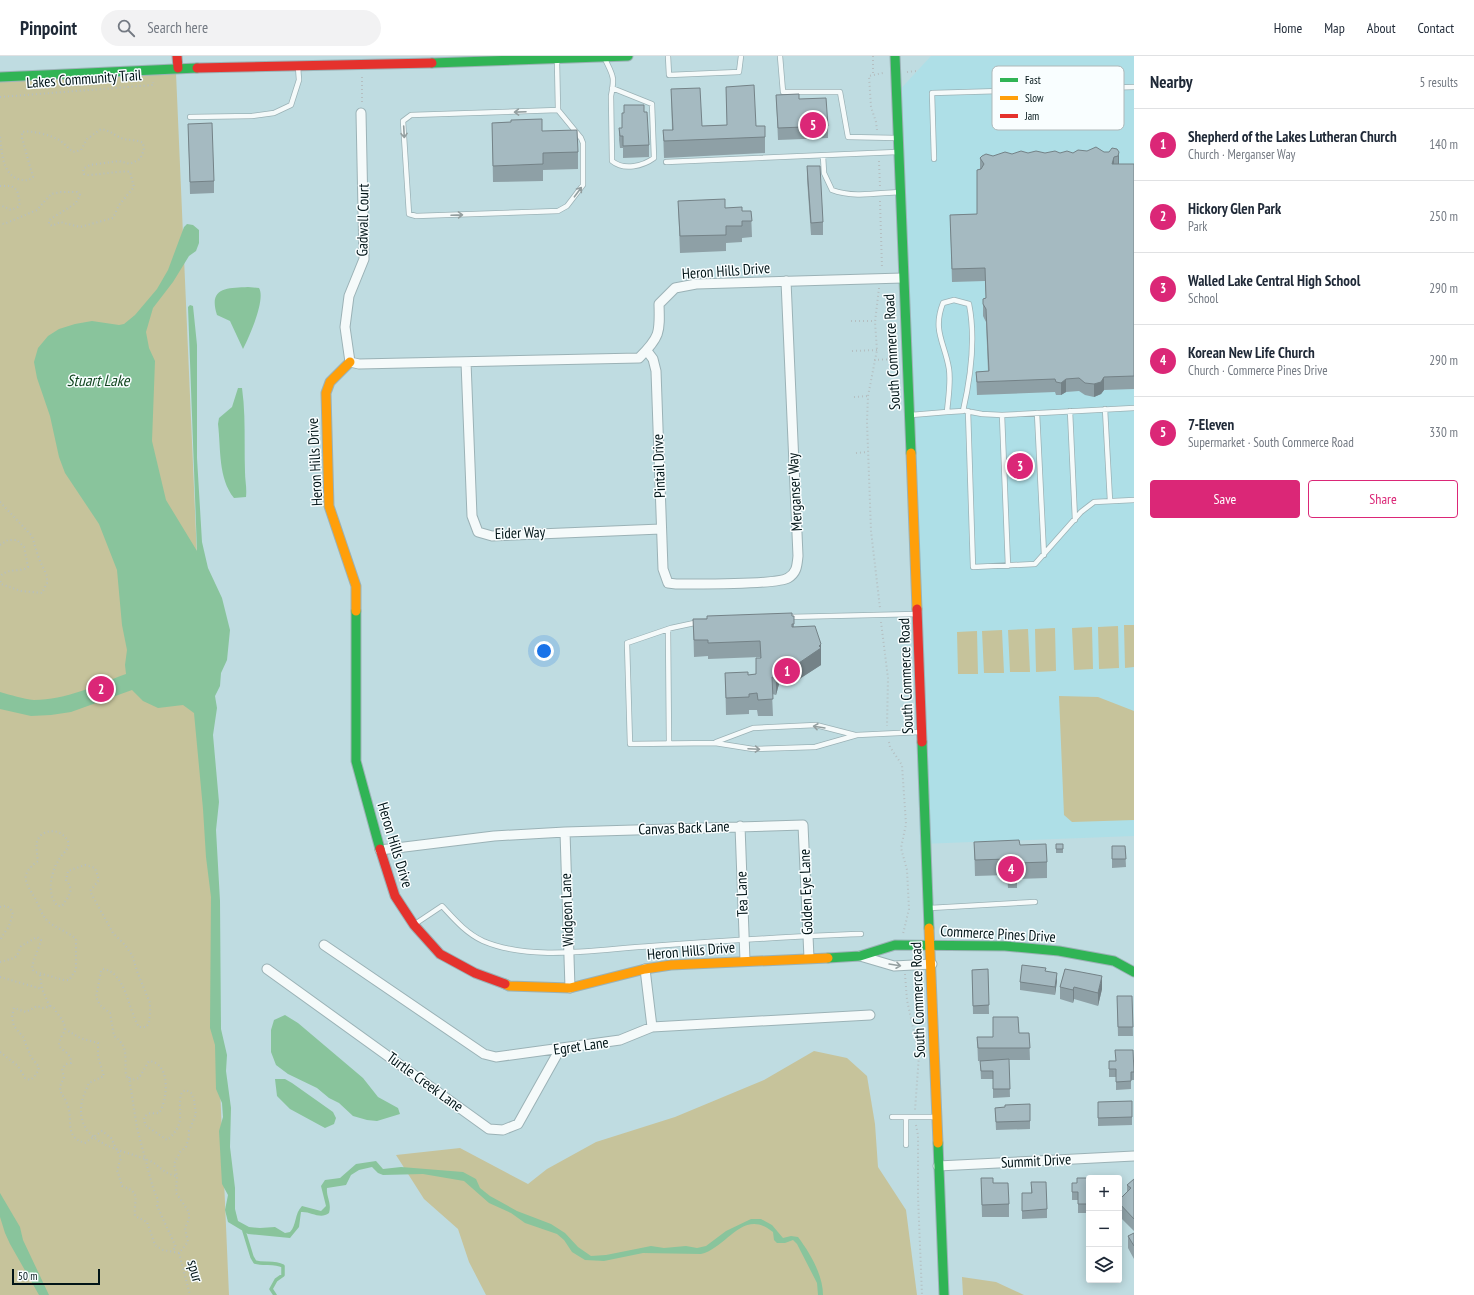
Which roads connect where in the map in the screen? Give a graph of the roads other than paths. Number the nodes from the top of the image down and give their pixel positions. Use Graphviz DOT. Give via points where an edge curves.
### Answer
graph roads {
  1 [pos="177,56"];
  2 [pos="628,56"];
  3 [pos="668,56"];
  4 [pos="742,56"];
  5 [pos="780,56"];
  6 [pos="895,56"];
  7 [pos="605,57"];
  8 [pos="557,59"];
  9 [pos="298,65"];
  10 [pos="178,68"];
  11 [pos="0,77"];
  12 [pos="1124,86"];
  13 [pos="1134,86"];
  14 [pos="612,88"];
  15 [pos="992,91"];
  16 [pos="558,110"];
  17 [pos="361,113"];
  18 [pos="190,117"];
  19 [pos="898,138"];
  20 [pos="899,152"];
  21 [pos="824,156"];
  22 [pos="934,158"];
  23 [pos="666,162"];
  24 [pos="901,192"];
  25 [pos="903,278"];
  26 [pos="786,281"];
  27 [pos="647,350"];
  28 [pos="466,362"];
  29 [pos="355,363"];
  30 [pos="1134,408"];
  31 [pos="1105,409"];
  32 [pos="965,411"];
  33 [pos="1070,411"];
  34 [pos="947,412"];
  35 [pos="1037,413"];
  36 [pos="909,415"];
  37 [pos="1002,415"];
  38 [pos="1134,500"];
  39 [pos="1110,501"];
  40 [pos="1074,520"];
  41 [pos="661,529"];
  42 [pos="1044,555"];
  43 [pos="1008,566"];
  44 [pos="668,582"];
  45 [pos="917,614"];
  46 [pos="781,617"];
  47 [pos="707,622"];
  48 [pos="668,629"];
  49 [pos="922,732"];
  50 [pos="857,735"];
  51 [pos="669,743"];
  52 [pos="715,743"];
  53 [pos="804,825"];
  54 [pos="740,826"];
  55 [pos="565,832"];
  56 [pos="380,850"];
  57 [pos="1034,902"];
  58 [pos="929,908"];
  59 [pos="414,925"];
  60 [pos="861,934"];
  61 [pos="808,936"];
  62 [pos="744,940"];
  63 [pos="324,945"];
  64 [pos="930,945"];
  65 [pos="568,951"];
  66 [pos="860,956"];
  67 [pos="809,958"];
  68 [pos="745,961"];
  69 [pos="932,964"];
  70 [pos="266,969"];
  71 [pos="645,969"];
  72 [pos="1134,972"];
  73 [pos="570,988"];
  74 [pos="870,1016"];
  75 [pos="652,1027"];
  76 [pos="560,1049"];
  77 [pos="906,1117"];
  78 [pos="937,1117"];
  79 [pos="892,1118"];
  80 [pos="906,1145"];
  81 [pos="1134,1156"];
  82 [pos="938,1166"];
  83 [pos="944,1295"];
  1 -- 10 [label="street"];
  2 -- 7 [label="street"];
  3 -- 4 [label="lane" via="669,75 739,72"];
  5 -- 19 [label="lane" via="783,92 840,92 848,137"];
  6 -- 19 [label="street, South Commerce Road"];
  7 -- 8 [label="street"];
  7 -- 14 [label="lane" via="614,80"];
  8 -- 9 [label="street" via="362,66"];
  8 -- 16 [label="lane"];
  9 -- 10 [label="street"];
  9 -- 18 [label="lane" via="299,80 291,105 274,113 252,116"];
  10 -- 11 [label="street"];
  12 -- 13 [label="lane"];
  14 -- 14 [label="lane" via="612,162 618,166 636,166 649,162 654,158 652,104"];
  15 -- 22 [label="lane" via="932,93"];
  16 -- 16 [label="lane, one-way" via="411,115 405,118 403,121 409,214 416,216 564,208 583,184 583,143"];
  17 -- 29 [label="street, Gadwall Court" via="364,259 349,296 345,327"];
  19 -- 20 [label="street, South Commerce Road"];
  20 -- 21 [label="lane"];
  20 -- 24 [label="street, South Commerce Road"];
  21 -- 23 [label="lane"];
  21 -- 24 [label="lane" via="824,173 832,190 840,193"];
  24 -- 25 [label="street, South Commerce Road"];
  25 -- 26 [label="street, Heron Hills Drive"];
  25 -- 36 [label="street, South Commerce Road"];
  26 -- 27 [label="street, Heron Hills Drive" via="696,284 675,288 659,304 660,329 654,343"];
  26 -- 44 [label="street, Merganser Way" via="798,556 796,571 788,579 768,582"];
  27 -- 28 [label="street, Heron Hills Drive" via="639,358"];
  27 -- 41 [label="street, Pintail Drive" via="656,371"];
  28 -- 29 [label="street, Heron Hills Drive"];
  28 -- 41 [label="street, Eider Way" via="472,509 478,532 492,536"];
  29 -- 56 [label="street, Heron Hills Drive" via="330,382 326,393 327,486 334,525 356,586 356,761"];
  30 -- 31 [label="lane"];
  31 -- 33 [label="lane"];
  31 -- 39 [label="lane"];
  32 -- 34 [label="lane"];
  32 -- 34 [label="lane" via="972,355 972,318 969,304 954,300 943,304 938,316 938,330 949,369"];
  32 -- 37 [label="lane"];
  32 -- 43 [label="lane" via="973,567"];
  33 -- 35 [label="lane"];
  33 -- 40 [label="lane"];
  34 -- 36 [label="lane"];
  35 -- 37 [label="lane"];
  35 -- 42 [label="lane"];
  36 -- 45 [label="street, South Commerce Road"];
  37 -- 43 [label="lane"];
  38 -- 39 [label="lane"];
  39 -- 40 [label="lane" via="1094,502"];
  40 -- 42 [label="lane"];
  41 -- 44 [label="street, Pintail Drive" via="663,569"];
  42 -- 43 [label="lane" via="1035,564"];
  45 -- 46 [label="lane"];
  45 -- 49 [label="street, South Commerce Road"];
  47 -- 48 [label="lane"];
  48 -- 51 [label="lane"];
  48 -- 51 [label="lane" via="627,644 630,744"];
  49 -- 50 [label="lane"];
  49 -- 58 [label="street, South Commerce Road"];
  52 -- 50 [label="lane, one-way" via="753,749 815,747"];
  50 -- 52 [label="lane, one-way" via="816,726 753,728"];
  51 -- 52 [label="lane"];
  53 -- 54 [label="street, Canvas Back Lane"];
  53 -- 61 [label="street, Golden Eye Lane"];
  54 -- 55 [label="street, Canvas Back Lane"];
  54 -- 62 [label="street, Tea Lane"];
  55 -- 56 [label="street, Canvas Back Lane" via="494,836"];
  55 -- 65 [label="street, Widgeon Lane"];
  56 -- 59 [label="street, Heron Hills Drive" via="395,896"];
  57 -- 58 [label="lane"];
  58 -- 64 [label="street, South Commerce Road"];
  59 -- 65 [label="lane" via="442,906 466,932 484,941 535,952"];
  59 -- 73 [label="street, Heron Hills Drive" via="440,954 475,973 509,986"];
  60 -- 61 [label="lane"];
  61 -- 62 [label="lane"];
  61 -- 67 [label="street, Golden Eye Lane"];
  62 -- 65 [label="lane"];
  62 -- 68 [label="street, Tea Lane"];
  63 -- 76 [label="street, Egret Lane" via="484,1054 496,1058"];
  64 -- 66 [label="street, Heron Hills Drive" via="895,945"];
  64 -- 69 [label="street, South Commerce Road"];
  64 -- 72 [label="street, Commerce Pines Drive" via="1005,946 1059,951 1114,961"];
  65 -- 73 [label="street, Widgeon Lane"];
  66 -- 67 [label="street, Heron Hills Drive"];
  66 -- 69 [label="street, Heron Hills Drive, one-way" via="894,966"];
  67 -- 68 [label="street, Heron Hills Drive"];
  68 -- 71 [label="street, Heron Hills Drive"];
  69 -- 78 [label="street, South Commerce Road"];
  70 -- 76 [label="street, Turtle Creek Lane" via="490,1129 503,1130 518,1124"];
  71 -- 73 [label="street, Heron Hills Drive"];
  71 -- 75 [label="street"];
  74 -- 75 [label="street, Egret Lane"];
  75 -- 76 [label="street, Egret Lane" via="620,1040"];
  77 -- 78 [label="lane"];
  77 -- 79 [label="lane"];
  77 -- 80 [label="lane"];
  78 -- 82 [label="street, South Commerce Road"];
  81 -- 82 [label="street, Summit Drive"];
  82 -- 83 [label="street, South Commerce Road"];
}
